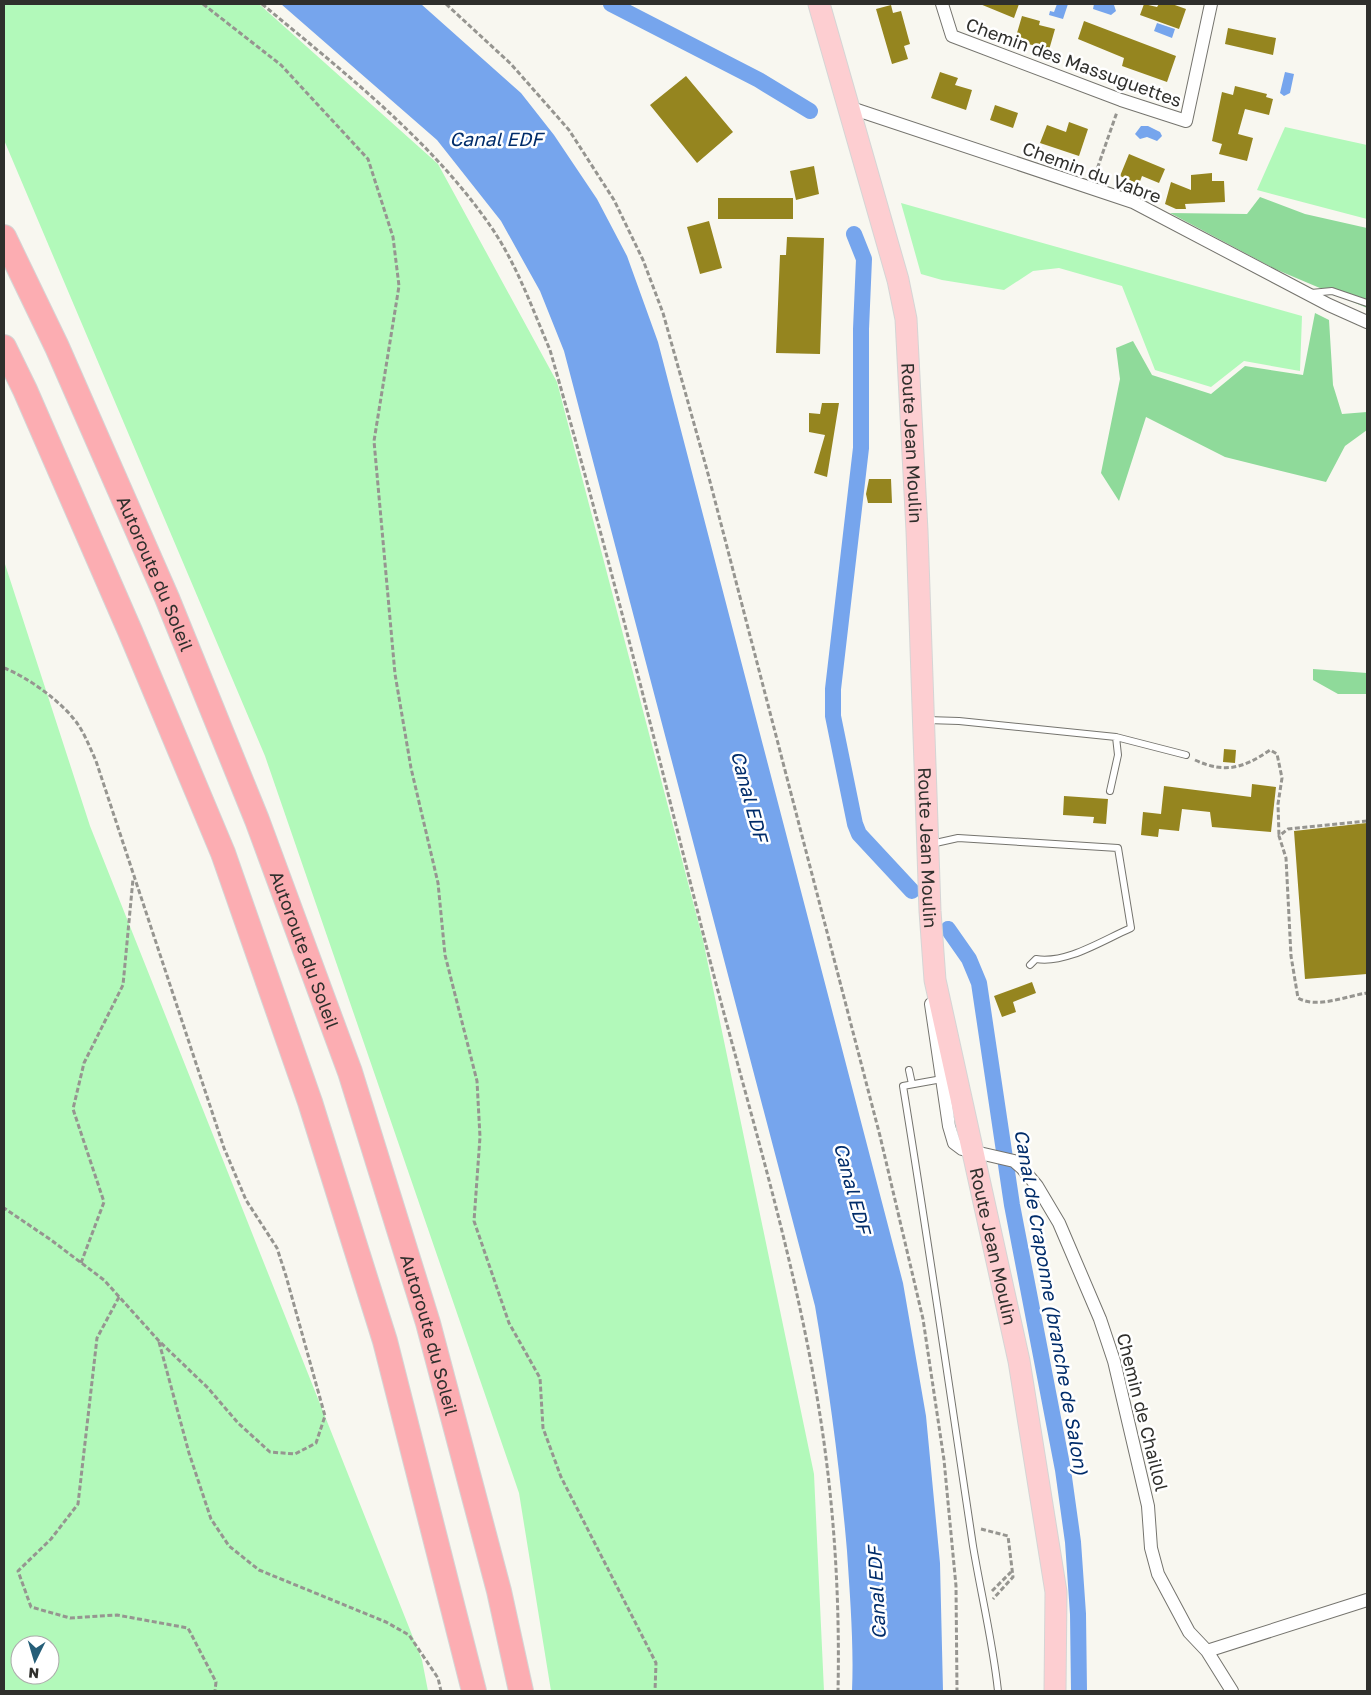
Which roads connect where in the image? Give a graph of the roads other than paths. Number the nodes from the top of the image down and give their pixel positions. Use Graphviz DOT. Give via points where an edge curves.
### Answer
graph roads {
  1 [pos="819,4"];
  2 [pos="942,4"];
  3 [pos="1211,4"];
  4 [pos="848,107"];
  5 [pos="4,238"];
  6 [pos="1307,293"];
  7 [pos="1367,303"];
  8 [pos="1367,322"];
  9 [pos="4,347"];
  10 [pos="4,372"];
  11 [pos="25,390"];
  12 [pos="923,720"];
  13 [pos="1116,737"];
  14 [pos="1186,755"];
  15 [pos="1110,791"];
  16 [pos="928,845"];
  17 [pos="933,947"];
  18 [pos="1030,965"];
  19 [pos="909,1070"];
  20 [pos="942,1079"];
  21 [pos="912,1084"];
  22 [pos="974,1151"];
  23 [pos="1367,1600"];
  24 [pos="1207,1651"];
  25 [pos="474,1691"];
  26 [pos="521,1691"];
  27 [pos="998,1691"];
  28 [pos="1055,1691"];
  29 [pos="1232,1691"];
  1 -- 4 [label="main road, Route Jean Moulin"];
  2 -- 3 [label="street, Chemin des Massuguettes" via="952,36 1186,122"];
  4 -- 6 [label="street, Chemin du Vabre" via="1133,202"];
  4 -- 12 [label="main road, Route Jean Moulin" via="898,280 906,319"];
  5 -- 26 [label="highway, Autoroute du Soleil" via="57,347 167,598 257,820 350,1072 428,1323 499,1591"];
  6 -- 7 [label="lane" via="1332,291"];
  6 -- 8 [label="street, Chemin du Vabre"];
  9 -- 11 [label="highway"];
  10 -- 11 [label="highway"];
  11 -- 25 [label="highway" via="223,853 306,1092 385,1341"];
  12 -- 13 [label="lane"];
  12 -- 16 [label="main road, Route Jean Moulin"];
  13 -- 14 [label="lane"];
  13 -- 15 [label="lane" via="1118,755"];
  16 -- 17 [label="main road, Route Jean Moulin"];
  16 -- 18 [label="lane" via="958,838 1118,848 1131,928 1077,952 1047,961 1036,959"];
  17 -- 20 [label="street" via="930,1000"];
  17 -- 22 [label="main road, Route Jean Moulin" via="936,980"];
  19 -- 21 [label="lane"];
  20 -- 21 [label="lane"];
  20 -- 22 [label="street, Chemin de Chaillol" via="954,1143 962,1149"];
  21 -- 27 [label="lane" via="903,1086"];
  22 -- 24 [label="street, Chemin de Chaillol" via="1014,1161 1037,1186 1059,1224 1100,1319 1114,1361 1143,1480 1151,1548 1158,1574 1189,1632"];
  22 -- 28 [label="main road, Route Jean Moulin" via="1019,1361 1056,1592"];
  23 -- 24 [label="street"];
  24 -- 29 [label="street, Chemin de Chaillol"];
}
